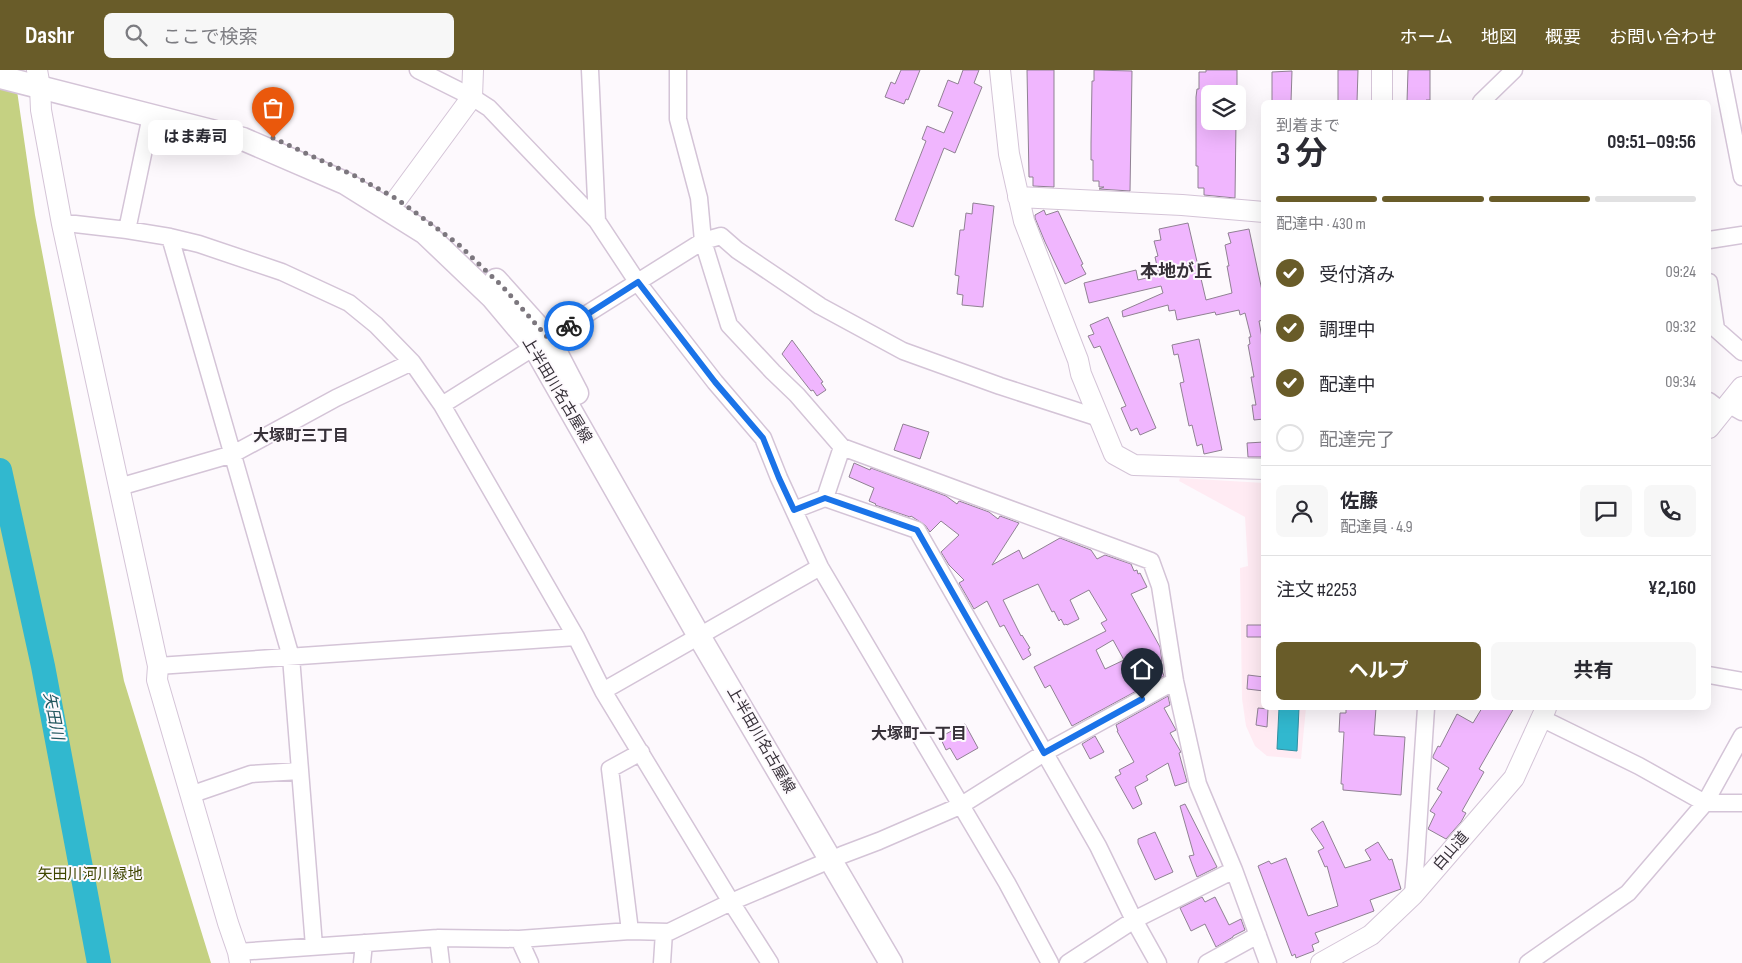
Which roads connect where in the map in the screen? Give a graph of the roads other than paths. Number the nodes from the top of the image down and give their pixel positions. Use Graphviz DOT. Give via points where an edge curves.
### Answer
graph roads {
  1 [pos="418,70"];
  2 [pos="473,70"];
  3 [pos="590,70"];
  4 [pos="678,70"];
  5 [pos="1000,70"];
  6 [pos="1382,70"];
  7 [pos="1514,70"];
  8 [pos="1721,70"];
  9 [pos="33,76"];
  10 [pos="0,77"];
  11 [pos="472,97"];
  12 [pos="1382,100"];
  13 [pos="1483,100"];
  14 [pos="151,116"];
  15 [pos="1742,176"];
  16 [pos="1018,196"];
  17 [pos="397,199"];
  18 [pos="1261,212"];
  19 [pos="597,221"];
  20 [pos="62,224"];
  21 [pos="127,230"];
  22 [pos="1742,234"];
  23 [pos="170,237"];
  24 [pos="1711,240"];
  25 [pos="702,241"];
  26 [pos="638,282"];
  27 [pos="1711,295"];
  28 [pos="542,343"];
  29 [pos="1742,352"];
  30 [pos="412,362"];
  31 [pos="1742,387"];
  32 [pos="442,405"];
  33 [pos="1725,407"];
  34 [pos="1099,418"];
  35 [pos="1711,425"];
  36 [pos="842,447"];
  37 [pos="233,454"];
  38 [pos="1261,469"];
  39 [pos="118,487"];
  40 [pos="825,498"];
  41 [pos="794,510"];
  42 [pos="820,567"];
  43 [pos="705,633"];
  44 [pos="576,637"];
  45 [pos="291,657"];
  46 [pos="158,666"];
  47 [pos="1711,675"];
  48 [pos="1175,681"];
  49 [pos="1742,681"];
  50 [pos="603,691"];
  51 [pos="1426,710"];
  52 [pos="1543,713"];
  53 [pos="1742,736"];
  54 [pos="640,752"];
  55 [pos="1044,753"];
  56 [pos="300,771"];
  57 [pos="190,795"];
  58 [pos="1705,803"];
  59 [pos="1742,803"];
  60 [pos="960,806"];
  61 [pos="836,858"];
  62 [pos="1234,870"];
  63 [pos="1413,895"];
  64 [pos="730,902"];
  65 [pos="1134,920"];
  66 [pos="630,932"];
  67 [pos="664,932"];
  68 [pos="1258,936"];
  69 [pos="438,938"];
  70 [pos="520,939"];
  71 [pos="364,943"];
  72 [pos="314,946"];
  73 [pos="239,958"];
  74 [pos="362,963"];
  75 [pos="442,963"];
  76 [pos="530,963"];
  77 [pos="662,963"];
  78 [pos="770,963"];
  79 [pos="891,963"];
  80 [pos="904,963"];
  81 [pos="1050,963"];
  82 [pos="1068,963"];
  83 [pos="1158,963"];
  84 [pos="1207,963"];
  85 [pos="1268,963"];
  86 [pos="1321,963"];
  87 [pos="1528,963"];
  1 -- 11 [label="street"];
  2 -- 11 [label="street"];
  3 -- 19 [label="street"];
  4 -- 25 [label="street" via="678,119 700,198"];
  5 -- 16 [label="street" via="1009,154"];
  6 -- 12 [label="street"];
  7 -- 13 [label="street"];
  8 -- 15 [label="street"];
  9 -- 10 [label="main road, 上半田川名古屋線"];
  9 -- 14 [label="main road, 上半田川名古屋線"];
  9 -- 17 [label="main road, 上半田川名古屋線" via="202,114 258,132"];
  9 -- 20 [label="street"];
  11 -- 17 [label="street"];
  11 -- 19 [label="street" via="488,108"];
  14 -- 21 [label="street"];
  14 -- 28 [label="main road, 上半田川名古屋線" via="242,139 345,183 425,233"];
  16 -- 18 [label="street"];
  16 -- 34 [label="street" via="1024,221"];
  17 -- 28 [label="main road, 上半田川名古屋線" via="458,244 502,286"];
  19 -- 26 [label="street"];
  20 -- 21 [label="street"];
  20 -- 39 [label="street"];
  21 -- 23 [label="street"];
  22 -- 24 [label="street"];
  23 -- 30 [label="street" via="282,272 349,304 376,325"];
  23 -- 37 [label="street"];
  25 -- 26 [label="street"];
  25 -- 34 [label="street" via="721,236 820,306 903,351"];
  25 -- 36 [label="street" via="729,325"];
  26 -- 28 [label="street"];
  26 -- 41 [label="street" via="763,438"];
  27 -- 29 [label="street" via="1716,329"];
  28 -- 32 [label="street"];
  28 -- 43 [label="main road, 上半田川名古屋線" via="624,482"];
  30 -- 32 [label="street"];
  30 -- 37 [label="street" via="336,398"];
  31 -- 33 [label="street"];
  32 -- 44 [label="street"];
  33 -- 35 [label="street"];
  34 -- 38 [label="street" via="1114,454 1134,464"];
  36 -- 40 [label="street"];
  36 -- 48 [label="street" via="1151,561 1161,592"];
  37 -- 39 [label="street"];
  37 -- 45 [label="street"];
  39 -- 46 [label="street"];
  40 -- 41 [label="street"];
  40 -- 55 [label="street" via="917,530"];
  41 -- 42 [label="street"];
  42 -- 43 [label="street"];
  42 -- 60 [label="street"];
  43 -- 50 [label="street"];
  43 -- 61 [label="main road, 上半田川名古屋線"];
  44 -- 45 [label="street"];
  44 -- 50 [label="street"];
  45 -- 46 [label="street"];
  45 -- 56 [label="street"];
  46 -- 57 [label="street" via="157,680"];
  47 -- 49 [label="street"];
  48 -- 55 [label="street"];
  48 -- 62 [label="street" via="1198,784"];
  50 -- 54 [label="street"];
  51 -- 63 [label="street"];
  52 -- 58 [label="street"];
  52 -- 63 [label="street, 白山道" via="1514,778"];
  53 -- 58 [label="street"];
  54 -- 64 [label="street"];
  54 -- 66 [label="street" via="610,769"];
  55 -- 60 [label="street"];
  55 -- 65 [label="street" via="1098,846"];
  56 -- 57 [label="street" via="251,774"];
  56 -- 72 [label="street"];
  57 -- 73 [label="street"];
  58 -- 59 [label="street"];
  58 -- 87 [label="street" via="1628,893"];
  60 -- 61 [label="street"];
  60 -- 81 [label="street"];
  61 -- 64 [label="street"];
  61 -- 79 [label="main road, 上半田川名古屋線"];
  61 -- 80 [label="main road, 上半田川名古屋線"];
  62 -- 65 [label="street"];
  62 -- 68 [label="street"];
  63 -- 86 [label="street, 白山道" via="1370,935"];
  64 -- 67 [label="street"];
  64 -- 78 [label="street"];
  65 -- 82 [label="street"];
  65 -- 83 [label="street"];
  66 -- 67 [label="street"];
  66 -- 70 [label="street"];
  67 -- 77 [label="street"];
  68 -- 84 [label="street"];
  68 -- 85 [label="street"];
  69 -- 70 [label="street"];
  69 -- 71 [label="street"];
  69 -- 75 [label="street"];
  70 -- 76 [label="street"];
  71 -- 72 [label="street"];
  71 -- 74 [label="street"];
  72 -- 73 [label="street"];
}
